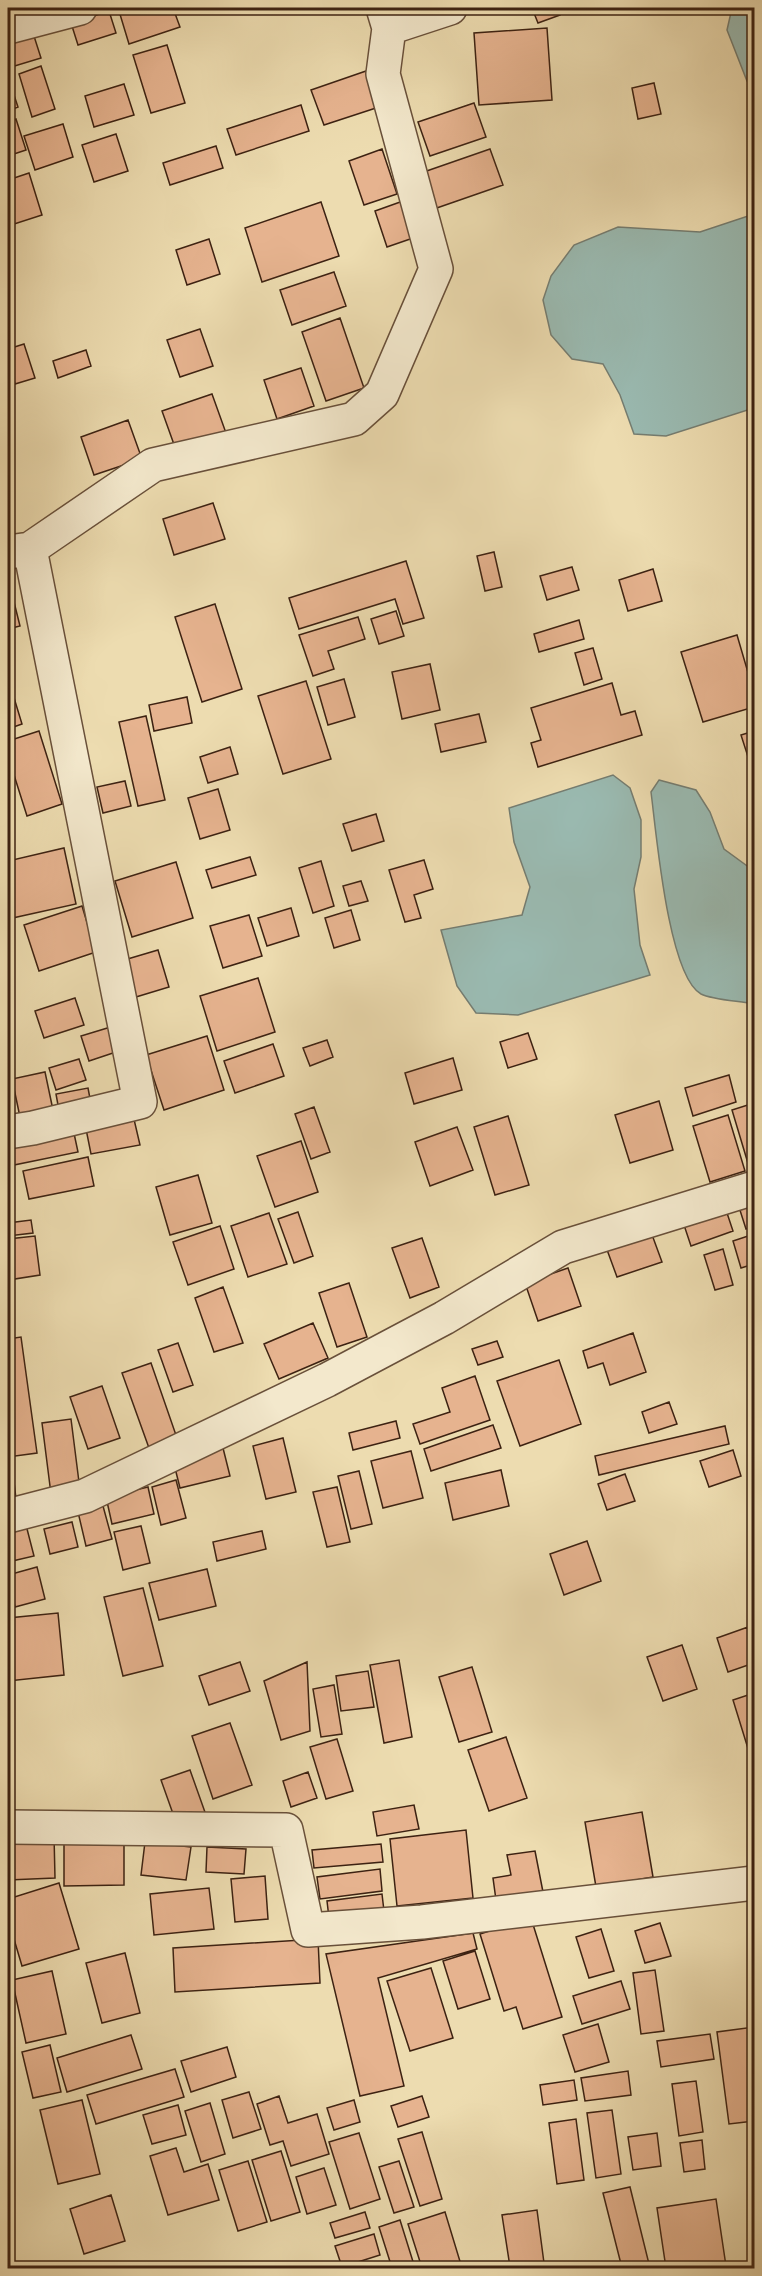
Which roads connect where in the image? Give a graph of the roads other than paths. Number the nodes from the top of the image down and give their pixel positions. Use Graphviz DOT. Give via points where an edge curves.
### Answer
graph roads {
  1 [pos="80,8"];
  2 [pos="450,8"];
  3 [pos="386,18"];
  4 [pos="8,27"];
  5 [pos="19,550"];
  6 [pos="8,1132"];
  7 [pos="754,1188"];
  8 [pos="8,1516"];
  9 [pos="8,1827"];
  10 [pos="754,1883"];
  1 -- 4 [label="street"];
  2 -- 3 [label="street"];
  3 -- 5 [label="street" via="383,74 436,268 382,394 354,419 153,465"];
  5 -- 6 [label="street" via="140,1102"];
  7 -- 8 [label="street" via="563,1247 444,1318 327,1380 85,1496"];
  9 -- 10 [label="street" via="286,1830 308,1930 422,1922"];
}
